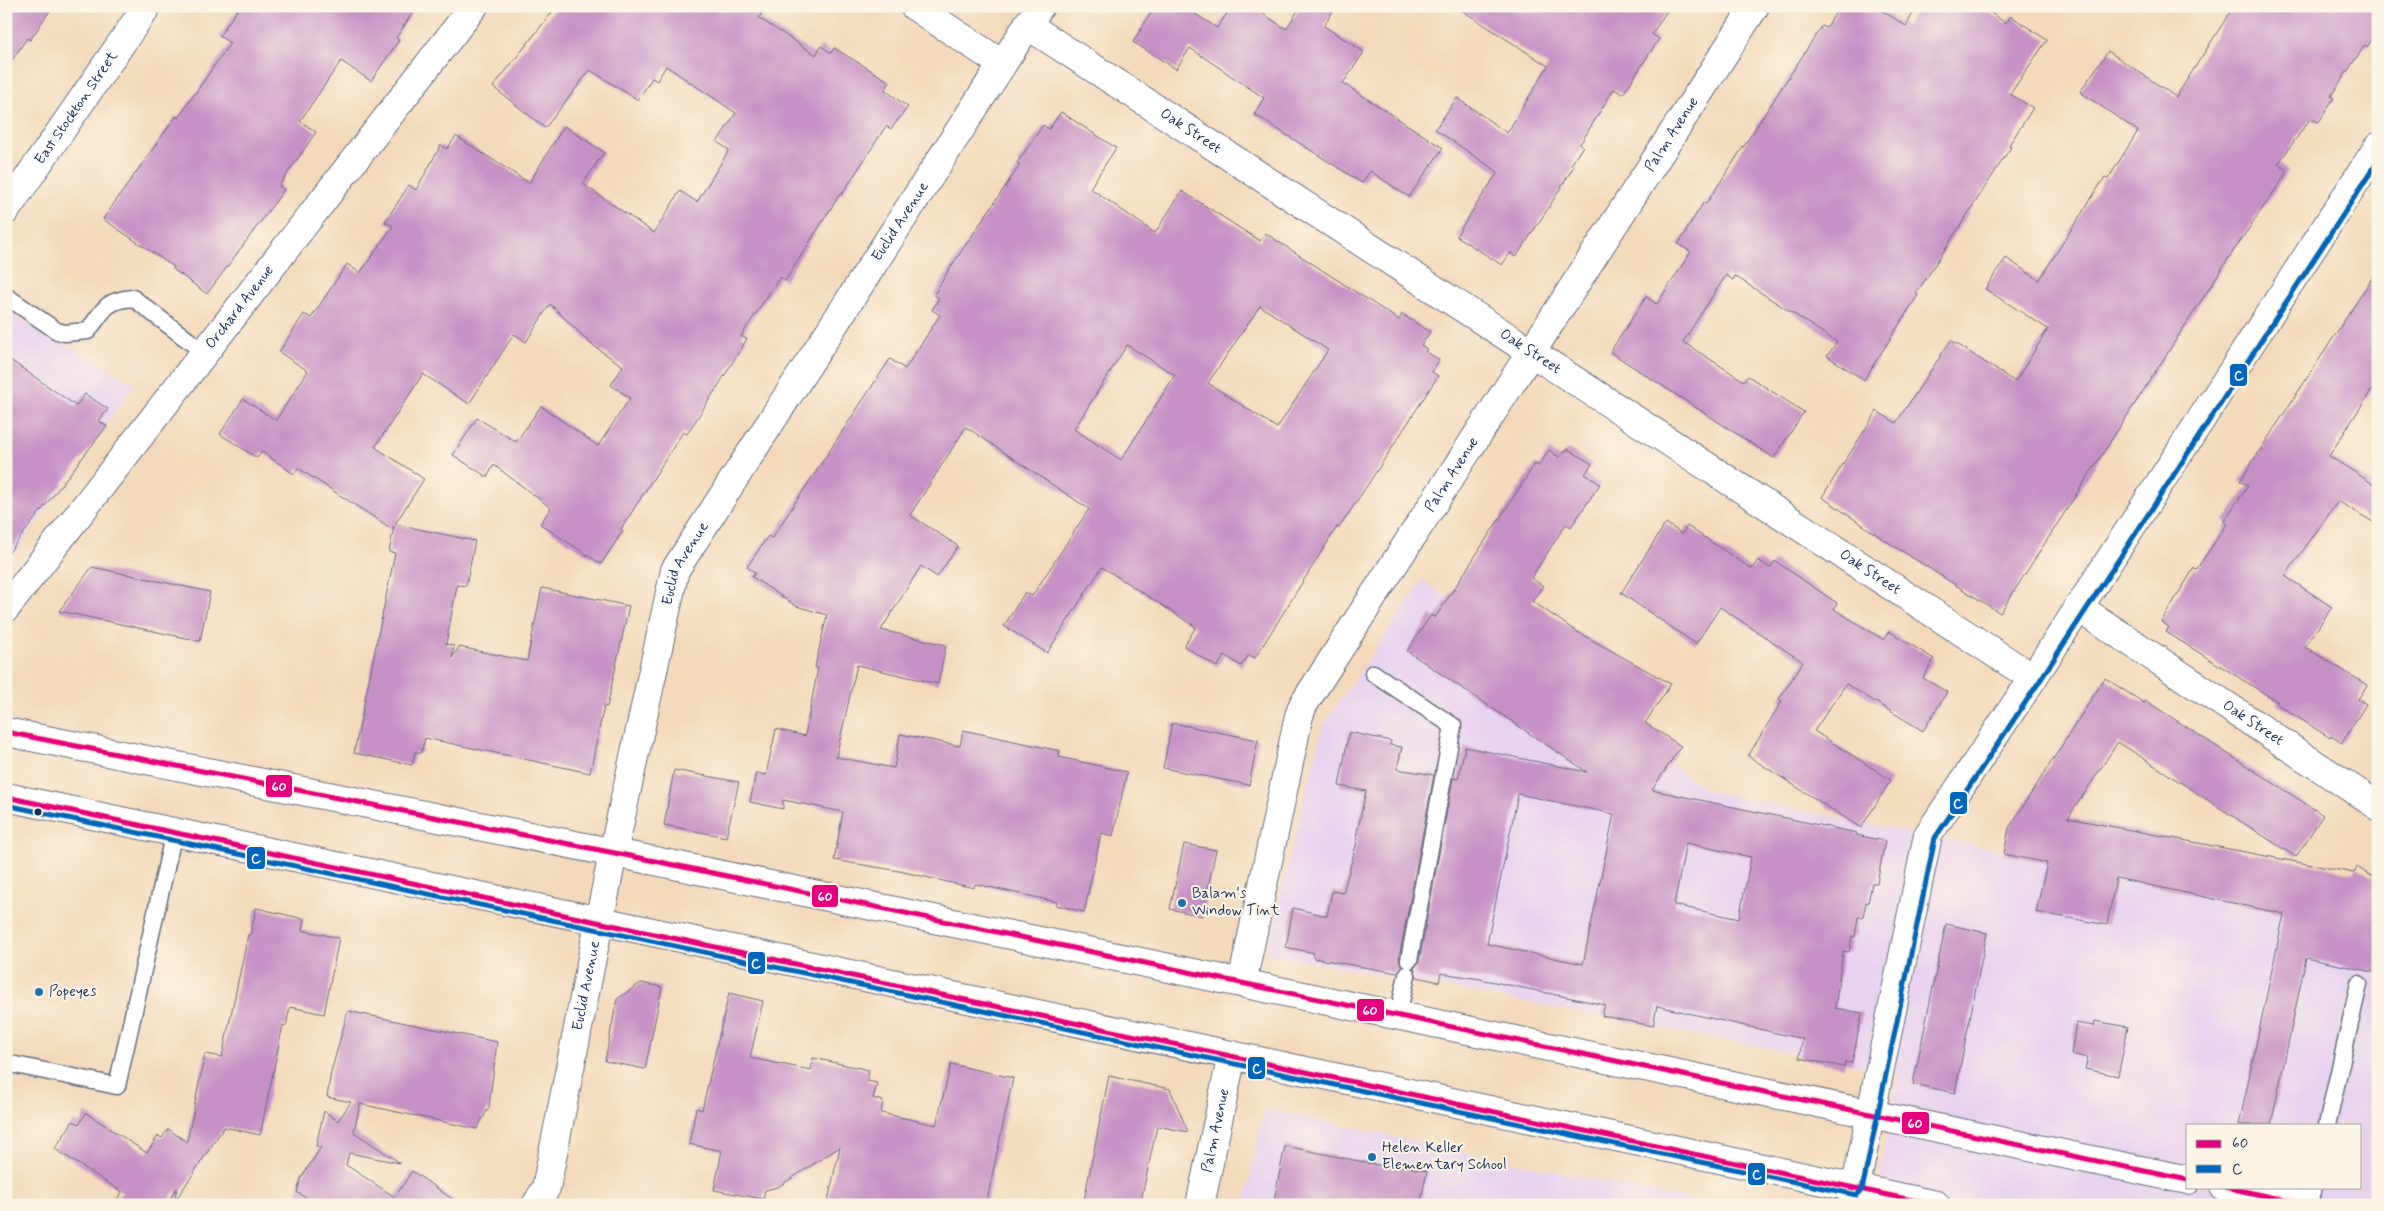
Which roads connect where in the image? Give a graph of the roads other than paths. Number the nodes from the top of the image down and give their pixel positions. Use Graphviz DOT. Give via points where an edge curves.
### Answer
graph roads {
  1 [pos="147,6"];
  2 [pos="474,6"];
  3 [pos="914,6"];
  4 [pos="1755,6"];
  5 [pos="1034,16"];
  6 [pos="1002,64"];
  7 [pos="2378,148"];
  8 [pos="6,210"];
  9 [pos="6,296"];
  10 [pos="205,353"];
  11 [pos="1532,353"];
  12 [pos="2078,607"];
  13 [pos="6,608"];
  14 [pos="1374,673"];
  15 [pos="2033,678"];
  16 [pos="6,732"];
  17 [pos="6,797"];
  18 [pos="2378,806"];
  19 [pos="174,832"];
  20 [pos="613,853"];
  21 [pos="600,921"];
  22 [pos="1242,983"];
  23 [pos="2359,984"];
  24 [pos="1398,1015"];
  25 [pos="1232,1055"];
  26 [pos="6,1063"];
  27 [pos="1872,1113"];
  28 [pos="2327,1124"];
  29 [pos="2186,1180"];
  30 [pos="2229,1188"];
  31 [pos="2314,1188"];
  32 [pos="1853,1196"];
  33 [pos="536,1205"];
  34 [pos="1200,1205"];
  35 [pos="1936,1205"];
  36 [pos="2308,1205"];
  1 -- 8 [label="street, East Stockton Street"];
  2 -- 10 [label="street, Orchard Avenue"];
  3 -- 6 [label="street"];
  4 -- 11 [label="street, Palm Avenue"];
  5 -- 6 [label="street, Euclid Avenue"];
  5 -- 11 [label="street, Oak Street"];
  6 -- 20 [label="street, Euclid Avenue" via="675,570"];
  7 -- 12 [label="street"];
  9 -- 10 [label="lane" via="57,331 65,333 88,331 108,304 133,298"];
  10 -- 13 [label="street, Orchard Avenue"];
  11 -- 15 [label="street, Oak Street"];
  11 -- 22 [label="street, Palm Avenue" via="1300,710"];
  12 -- 15 [label="street"];
  12 -- 18 [label="street, Oak Street"];
  14 -- 24 [label="lane" via="1453,726"];
  15 -- 27 [label="street" via="1928,835"];
  16 -- 20 [label="street"];
  17 -- 19 [label="street"];
  19 -- 21 [label="street"];
  19 -- 26 [label="lane" via="117,1086"];
  20 -- 21 [label="street, Euclid Avenue"];
  20 -- 22 [label="street"];
  21 -- 25 [label="street"];
  21 -- 33 [label="street, Euclid Avenue" via="546,1188"];
  22 -- 24 [label="street"];
  23 -- 28 [label="lane"];
  24 -- 27 [label="street"];
  25 -- 32 [label="street"];
  25 -- 34 [label="street, Palm Avenue"];
  27 -- 29 [label="street"];
  27 -- 32 [label="street"];
  30 -- 36 [label="street"];
  31 -- 36 [label="lane"];
  32 -- 35 [label="street"];
}
